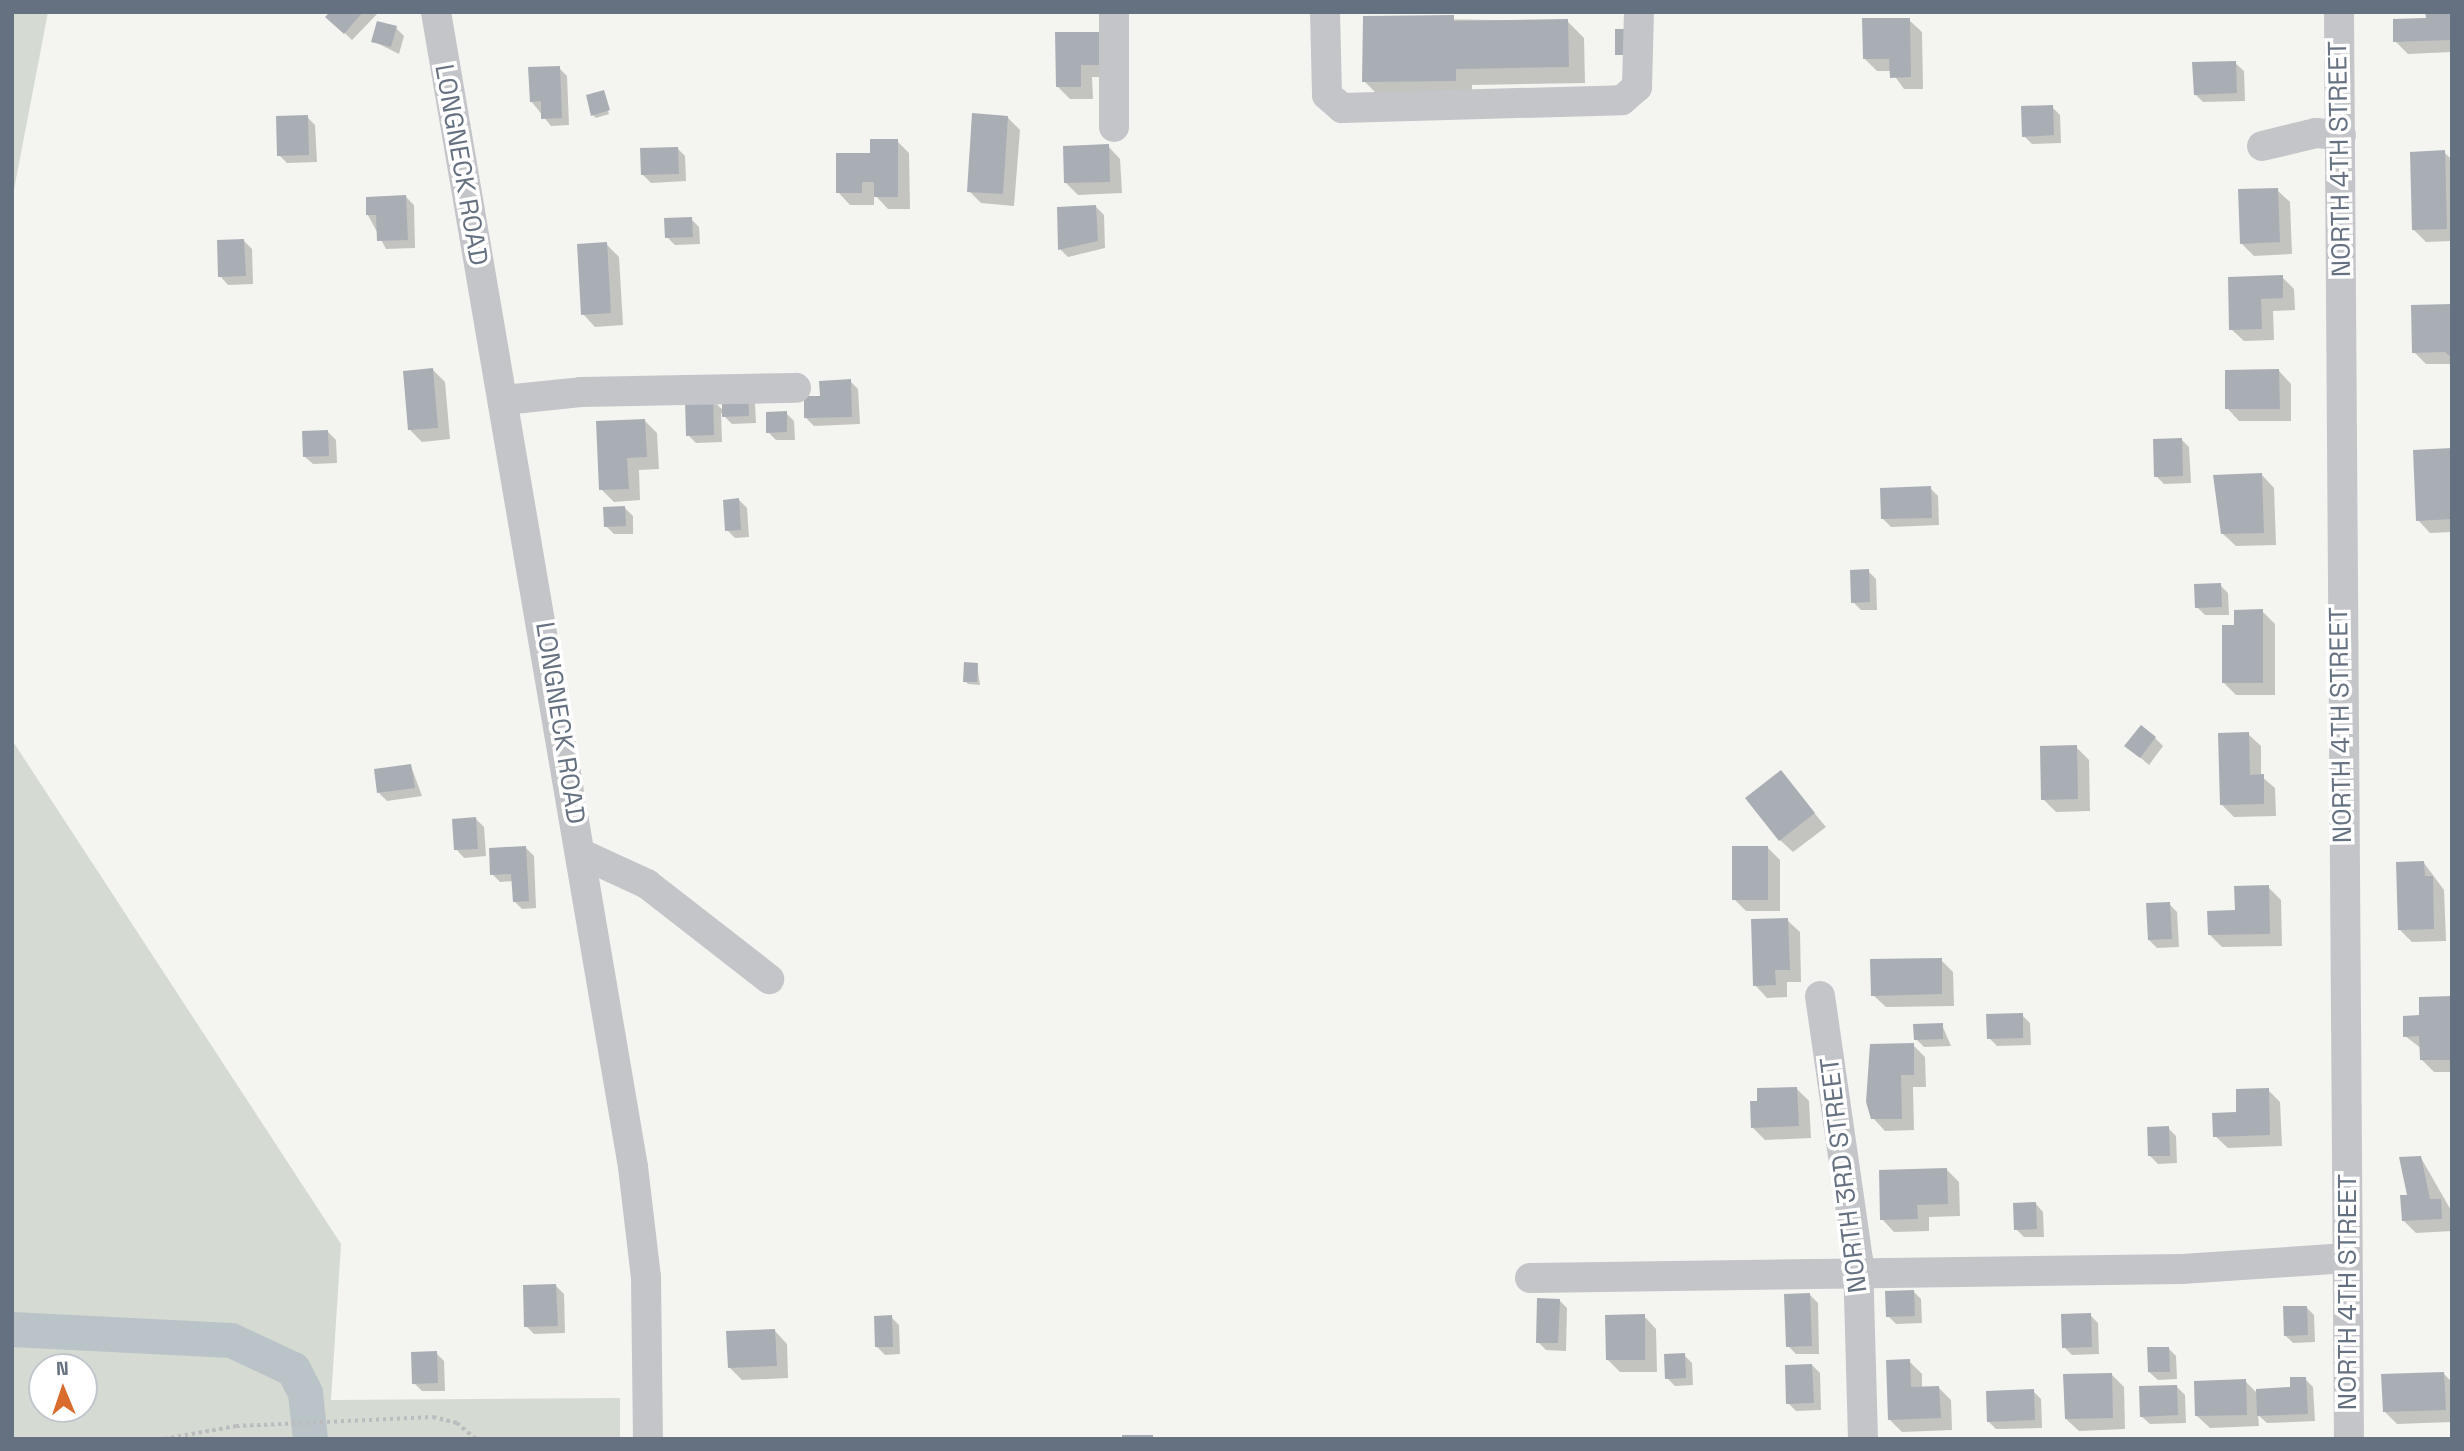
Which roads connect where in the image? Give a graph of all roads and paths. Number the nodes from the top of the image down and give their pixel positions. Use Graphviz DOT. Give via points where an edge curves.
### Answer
graph roads {
  1 [pos="436,12"];
  2 [pos="1114,12"];
  3 [pos="1325,12"];
  4 [pos="1640,12"];
  5 [pos="2339,12"];
  6 [pos="1114,127"];
  7 [pos="2341,135"];
  8 [pos="2262,146"];
  9 [pos="796,388"];
  10 [pos="504,400"];
  11 [pos="582,854"];
  12 [pos="769,979"];
  13 [pos="1820,996"];
  14 [pos="2347,1258"];
  15 [pos="1859,1277"];
  16 [pos="1530,1278"];
  17 [pos="164,1439"];
  18 [pos="476,1439"];
  19 [pos="648,1439"];
  20 [pos="1863,1439"];
  21 [pos="2349,1439"];
  1 -- 10 [label="street, LONGNECK ROAD"];
  2 -- 6 [label="street"];
  3 -- 4 [label="street" via="1325,83 1332,103 1342,108 1622,100 1637,88"];
  5 -- 7 [label="street, NORTH 4TH STREET"];
  7 -- 8 [label="street" via="2316,133"];
  7 -- 14 [label="street, NORTH 4TH STREET" via="2338,544"];
  9 -- 10 [label="street" via="581,391"];
  10 -- 11 [label="street, LONGNECK ROAD"];
  11 -- 12 [label="street" via="647,884"];
  11 -- 19 [label="street, LONGNECK ROAD" via="643,1245"];
  13 -- 15 [label="street, NORTH 3RD STREET"];
  14 -- 15 [label="street" via="2182,1269"];
  14 -- 21 [label="street, NORTH 4TH STREET"];
  15 -- 16 [label="street"];
  15 -- 20 [label="street, NORTH 3RD STREET"];
  17 -- 18 [label="path" via="296,1423 433,1417 457,1423"];
}
